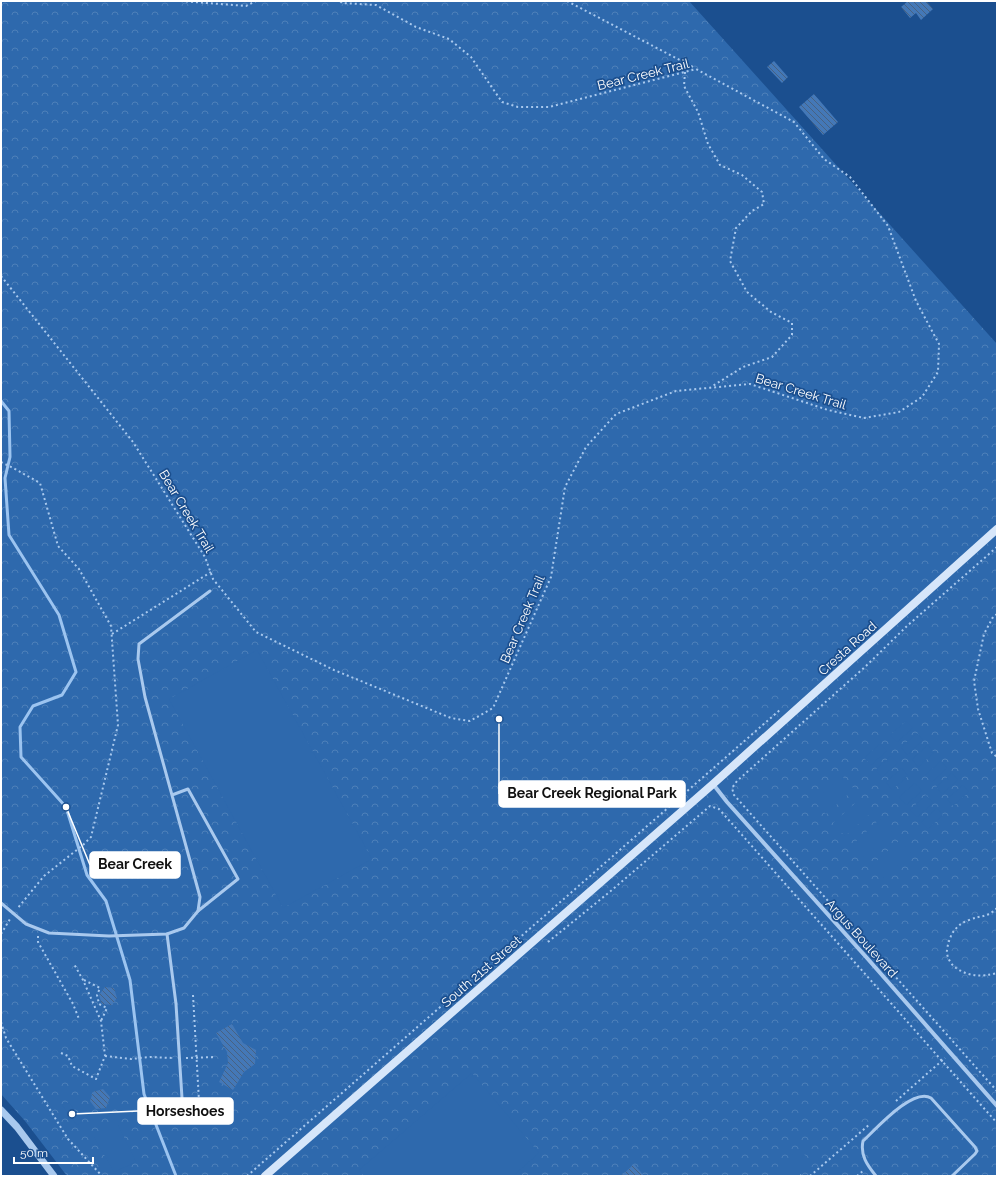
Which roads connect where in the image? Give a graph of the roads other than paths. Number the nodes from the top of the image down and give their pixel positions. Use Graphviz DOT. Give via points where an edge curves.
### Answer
graph roads {
  1 [pos="997,530"];
  2 [pos="210,592"];
  3 [pos="713,784"];
  4 [pos="172,795"];
  5 [pos="1,903"];
  6 [pos="198,911"];
  7 [pos="167,934"];
  8 [pos="182,1098"];
  9 [pos="997,1106"];
  10 [pos="1,1110"];
  11 [pos="54,1176"];
  12 [pos="266,1176"];
  13 [pos="876,1176"];
  14 [pos="952,1176"];
  1 -- 3 [label="main road, Cresta Road"];
  2 -- 4 [label="lane" via="139,644 138,659 146,697"];
  3 -- 9 [label="street, Argus Boulevard"];
  3 -- 12 [label="main road, South 21st Street"];
  4 -- 6 [label="lane" via="200,897"];
  4 -- 6 [label="lane" via="188,789 238,879"];
  5 -- 7 [label="lane" via="26,924 49,933 108,936"];
  6 -- 7 [label="lane" via="184,928"];
  7 -- 8 [label="lane" via="176,1004"];
  10 -- 11 [label="street"];
  13 -- 14 [label="lane" via="862,1152 863,1141 904,1104 915,1097 926,1096 931,1098 977,1151"];
}
